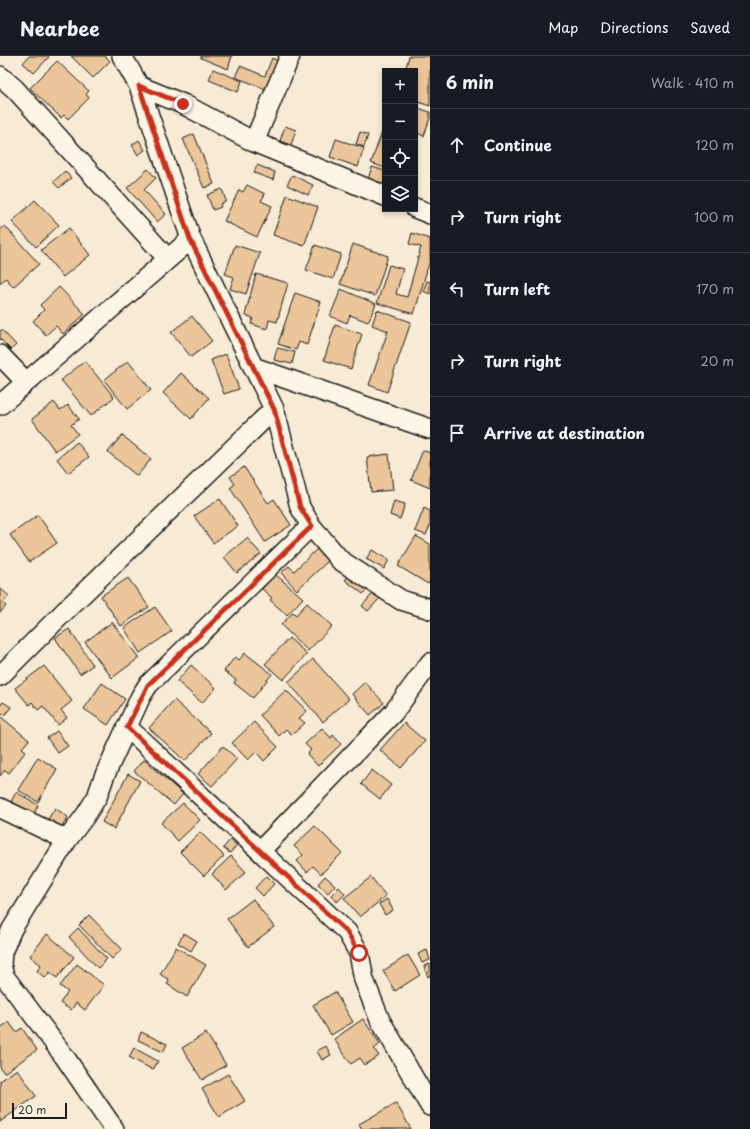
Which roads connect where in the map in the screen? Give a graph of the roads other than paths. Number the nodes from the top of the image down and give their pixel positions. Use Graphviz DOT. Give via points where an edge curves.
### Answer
graph roads {
  1 [pos="122,56"];
  2 [pos="290,56"];
  3 [pos="0,76"];
  4 [pos="139,86"];
  5 [pos="254,142"];
  6 [pos="382,195"];
  7 [pos="418,209"];
  8 [pos="430,214"];
  9 [pos="190,239"];
  10 [pos="168,259"];
  11 [pos="0,355"];
  12 [pos="253,367"];
  13 [pos="26,382"];
  14 [pos="0,405"];
  15 [pos="274,409"];
  16 [pos="430,429"];
  17 [pos="312,526"];
  18 [pos="430,609"];
  19 [pos="430,663"];
  20 [pos="0,676"];
  21 [pos="127,727"];
  22 [pos="0,808"];
  23 [pos="67,840"];
  24 [pos="260,851"];
  25 [pos="430,1106"];
  26 [pos="114,1129"];
  1 -- 4 [label="street"];
  2 -- 5 [label="street"];
  3 -- 10 [label="street"];
  4 -- 5 [label="street" via="183,104"];
  4 -- 9 [label="street"];
  5 -- 6 [label="street"];
  7 -- 8 [label="street"];
  9 -- 10 [label="street"];
  9 -- 12 [label="street"];
  10 -- 13 [label="street"];
  11 -- 13 [label="street"];
  12 -- 15 [label="street"];
  12 -- 16 [label="street"];
  13 -- 14 [label="street"];
  15 -- 17 [label="street" via="300,507"];
  15 -- 20 [label="street"];
  17 -- 18 [label="street" via="340,560 401,600"];
  17 -- 21 [label="street" via="148,685"];
  19 -- 24 [label="street" via="393,713"];
  21 -- 23 [label="street" via="97,797"];
  21 -- 24 [label="street"];
  22 -- 23 [label="street"];
  23 -- 26 [label="street" via="12,929 2,952 1,965 4,976 64,1056"];
  24 -- 25 [label="street" via="347,932 359,953 364,980 380,1020"];
}
